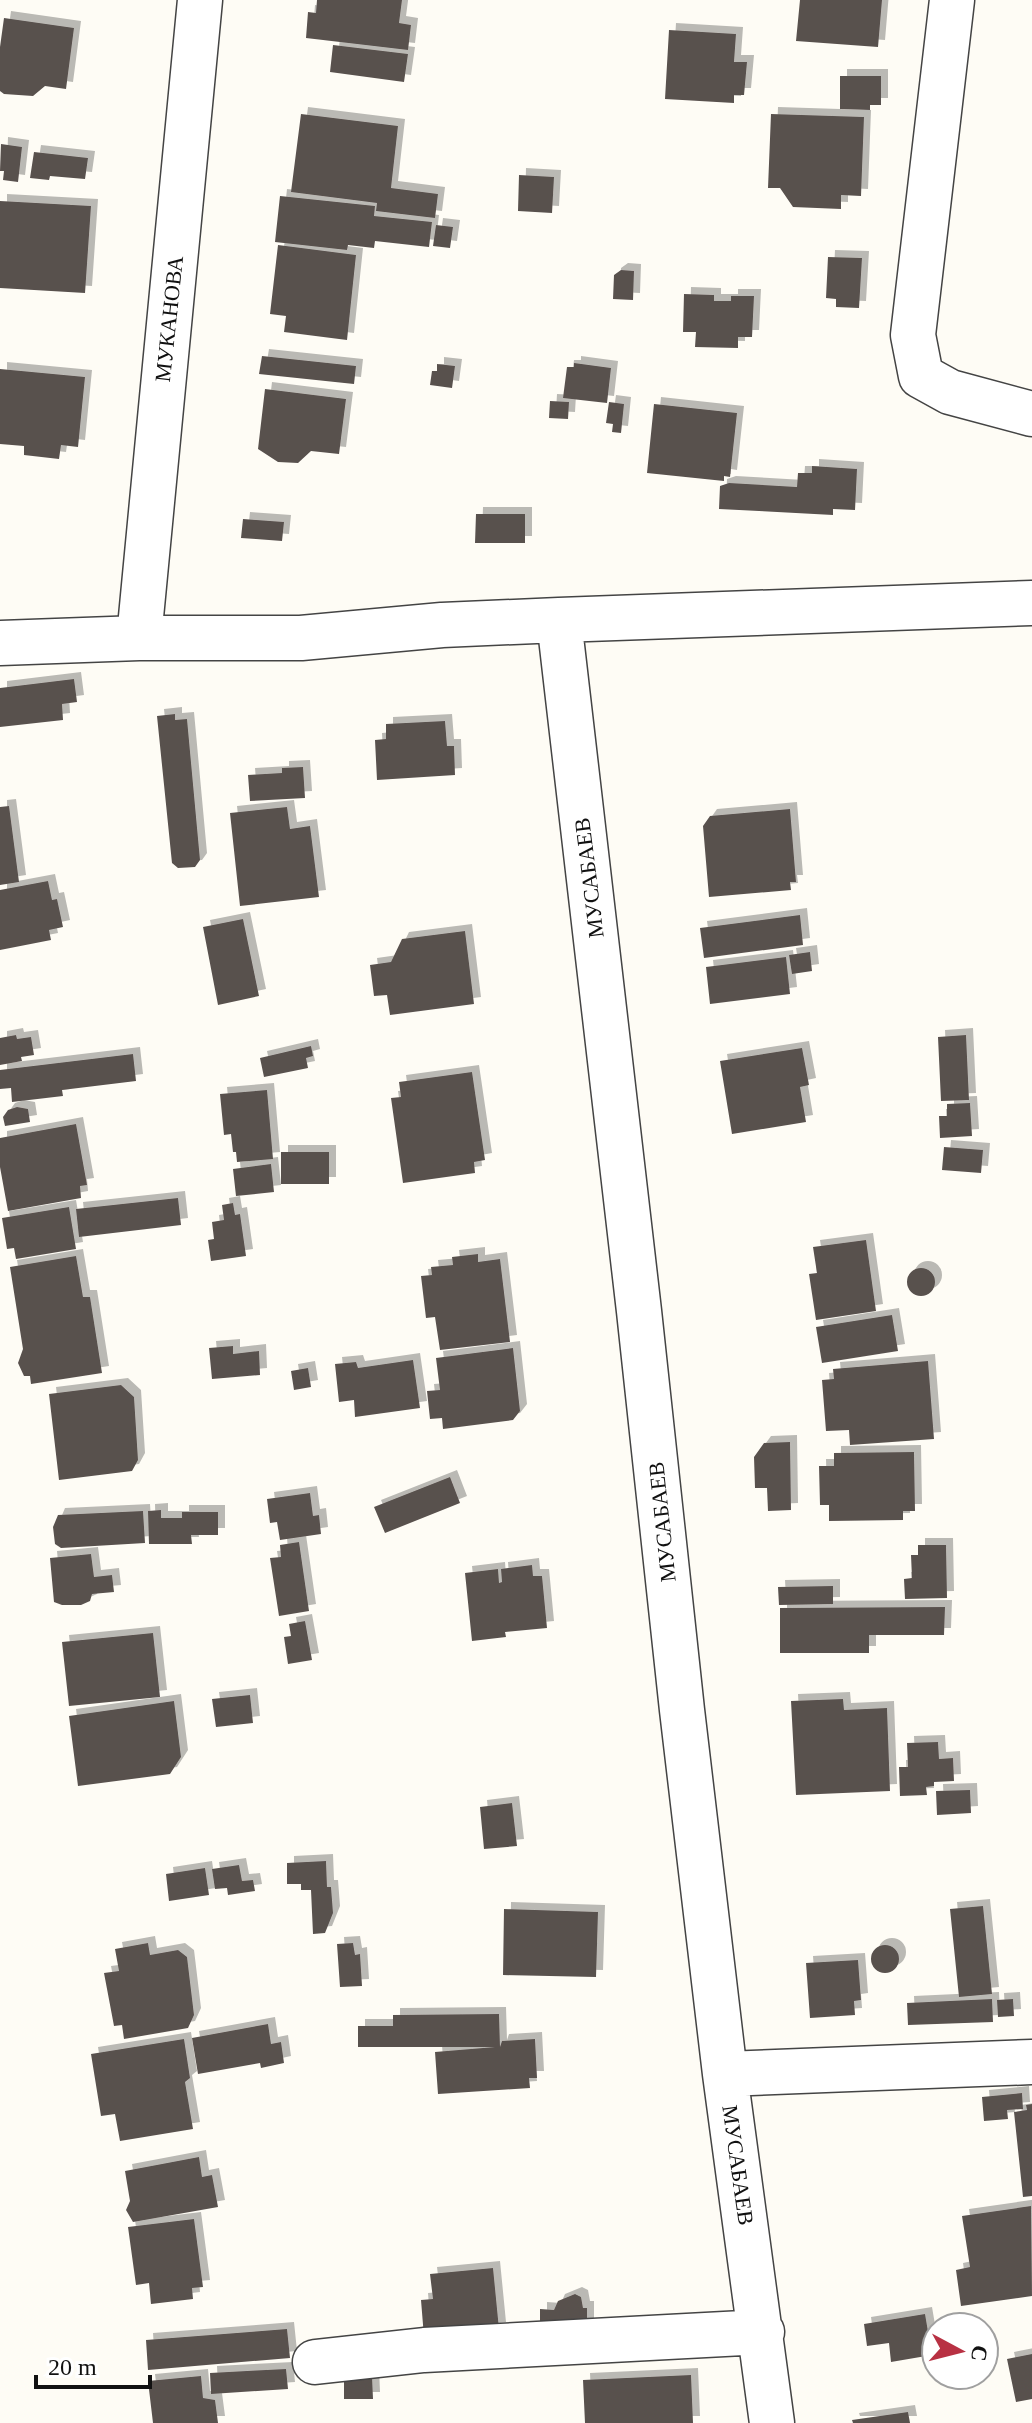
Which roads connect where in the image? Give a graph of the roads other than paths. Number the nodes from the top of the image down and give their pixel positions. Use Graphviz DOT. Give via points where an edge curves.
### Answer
graph roads {
  1 [pos="200,0"];
  2 [pos="952,0"];
  3 [pos="1032,414"];
  4 [pos="1032,603"];
  5 [pos="559,620"];
  6 [pos="139,638"];
  7 [pos="0,643"];
  8 [pos="1032,2062"];
  9 [pos="725,2074"];
  10 [pos="762,2332"];
  11 [pos="315,2362"];
  12 [pos="772,2423"];
  1 -- 6 [label="street, МУКАНОВА"];
  2 -- 3 [label="street" via="913,335 921,376 950,392"];
  4 -- 5 [label="street"];
  5 -- 6 [label="street" via="301,638"];
  5 -- 9 [label="street, МУСАБАЕВ"];
  6 -- 7 [label="street"];
  8 -- 9 [label="street"];
  9 -- 10 [label="street, МУСАБАЕВ"];
  10 -- 11 [label="street" via="424,2350"];
  10 -- 12 [label="street, МУСАБАЕВ"];
}
